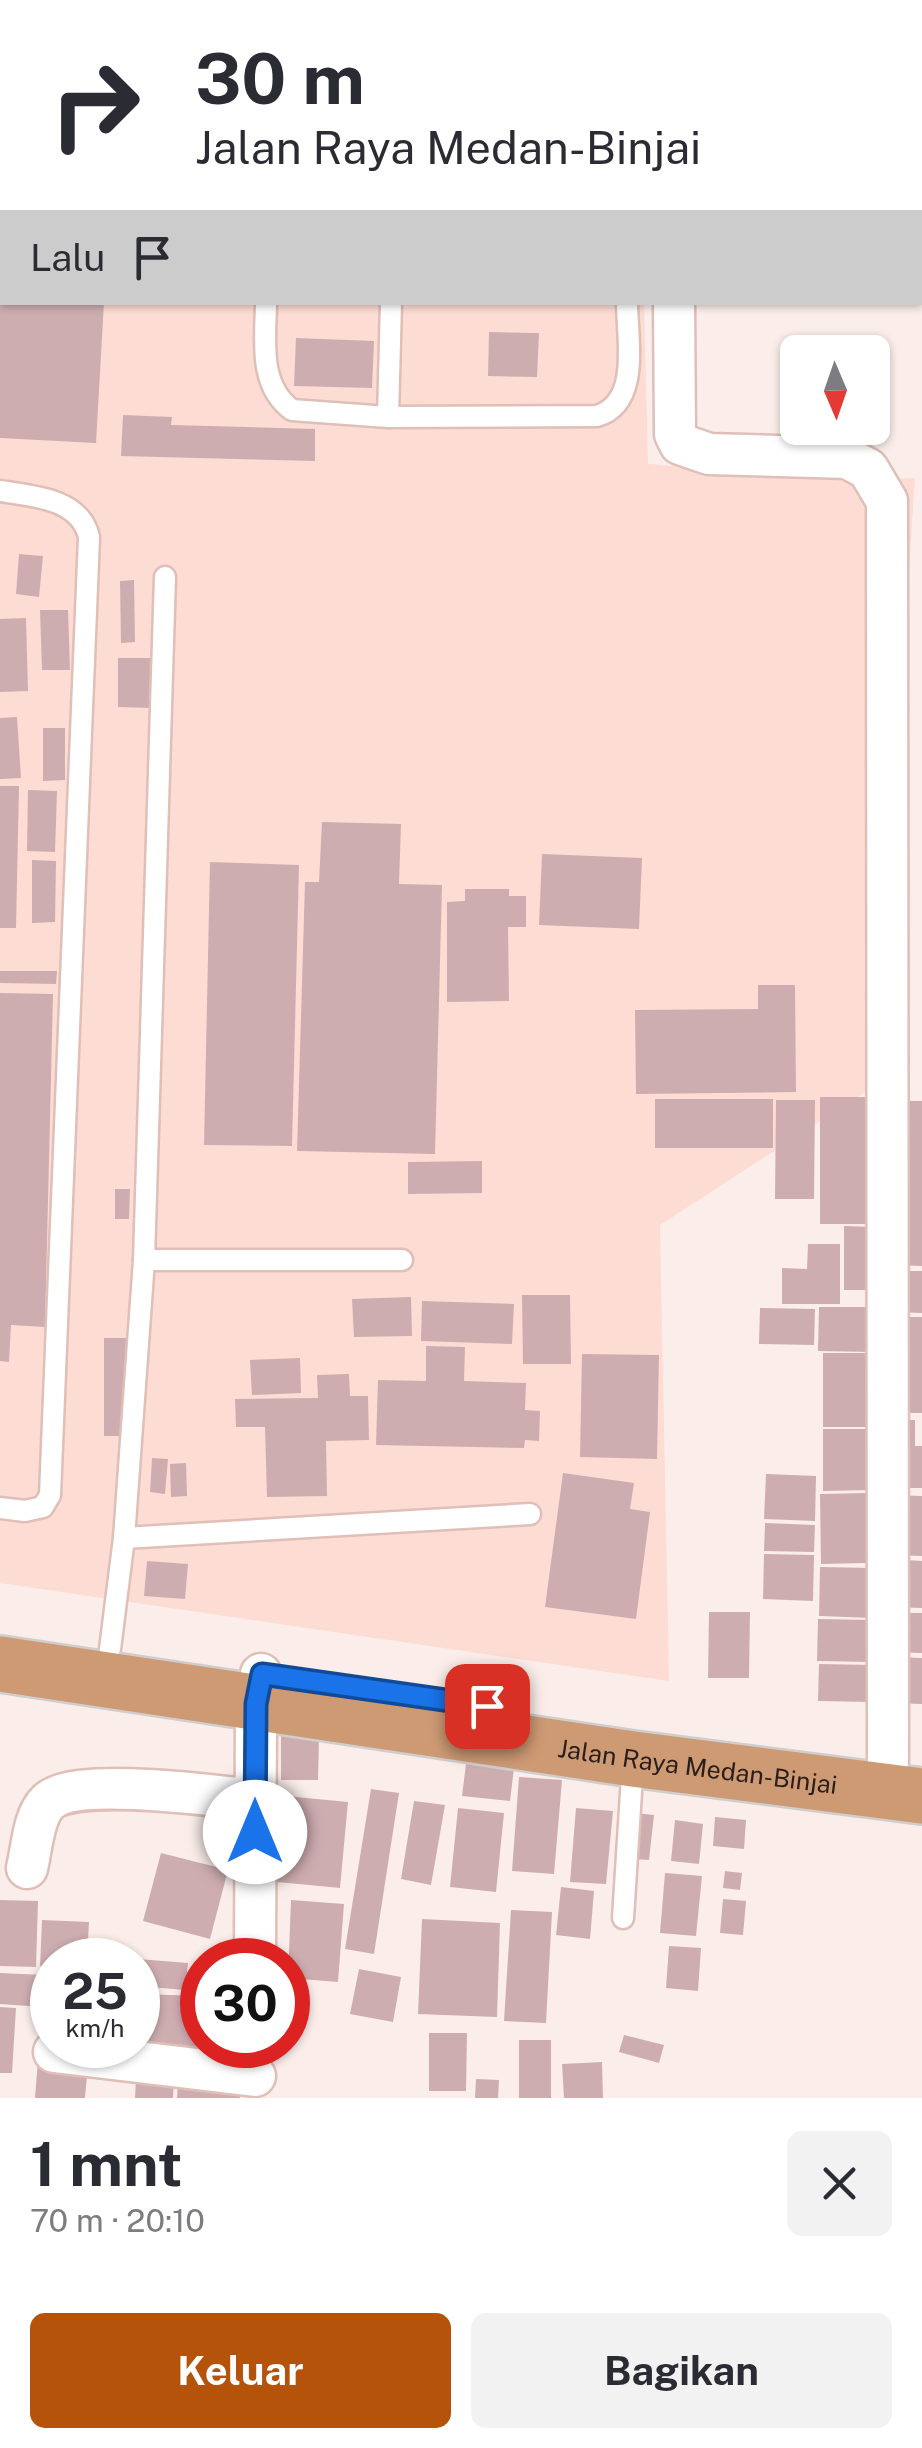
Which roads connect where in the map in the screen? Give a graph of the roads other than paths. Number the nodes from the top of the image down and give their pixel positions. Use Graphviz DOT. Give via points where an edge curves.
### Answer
graph roads {
  1 [pos="266,305"];
  2 [pos="391,305"];
  3 [pos="627,305"];
  4 [pos="674,305"];
  5 [pos="388,417"];
  6 [pos="0,491"];
  7 [pos="165,577"];
  8 [pos="144,1260"];
  9 [pos="402,1260"];
  10 [pos="0,1508"];
  11 [pos="530,1514"];
  12 [pos="124,1538"];
  13 [pos="0,1634"];
  14 [pos="110,1650"];
  15 [pos="0,1664"];
  16 [pos="259,1689"];
  17 [pos="633,1759"];
  18 [pos="911,1774"];
  19 [pos="255,1800"];
  20 [pos="27,1868"];
  21 [pos="623,1918"];
  22 [pos="255,1938"];
  23 [pos="160,2063"];
  24 [pos="255,2073"];
  1 -- 5 [label="lane" via="268,374 281,402 292,410"];
  2 -- 5 [label="lane"];
  3 -- 5 [label="lane" via="627,381 620,403 606,413"];
  4 -- 18 [label="street" via="680,444 708,454 847,458 868,469 887,501"];
  6 -- 10 [label="lane" via="66,506 86,524 89,537 50,1494 42,1507"];
  7 -- 8 [label="lane"];
  8 -- 9 [label="lane"];
  8 -- 12 [label="lane"];
  11 -- 12 [label="lane"];
  12 -- 14 [label="lane"];
  13 -- 14 [label="highway, Jalan Raya Medan-Binjai"];
  14 -- 16 [label="highway, Jalan Raya Medan-Binjai"];
  15 -- 16 [label="highway, Jalan Raya Medan-Binjai"];
  16 -- 17 [label="highway, Jalan Raya Medan-Binjai"];
  16 -- 18 [label="highway, Jalan Raya Medan-Binjai"];
  16 -- 19 [label="street"];
  17 -- 18 [label="highway, Jalan Raya Medan-Binjai"];
  17 -- 21 [label="lane"];
  19 -- 20 [label="street" via="94,1789 60,1794 46,1803"];
  19 -- 22 [label="street"];
  23 -- 24 [label="street"];
}
